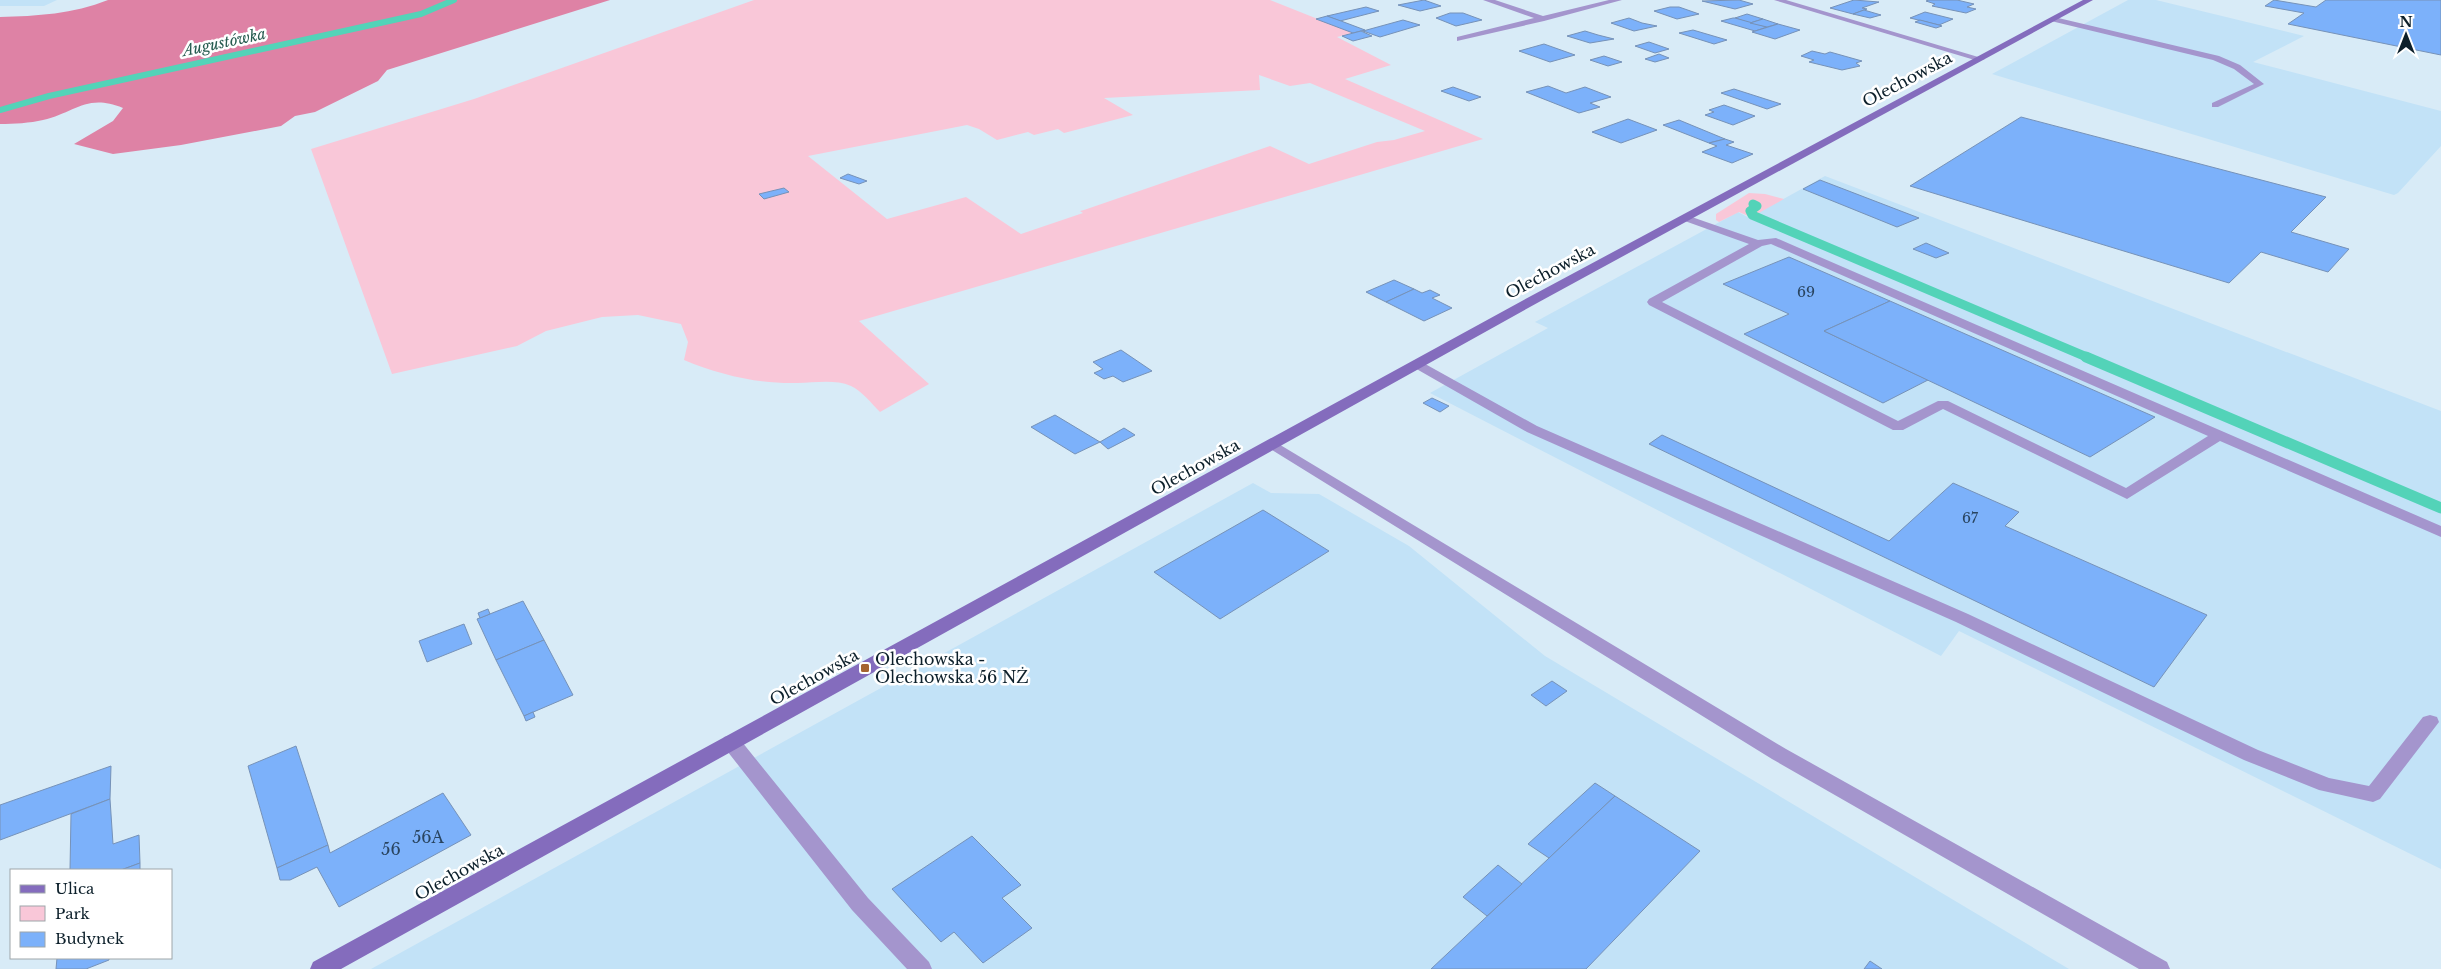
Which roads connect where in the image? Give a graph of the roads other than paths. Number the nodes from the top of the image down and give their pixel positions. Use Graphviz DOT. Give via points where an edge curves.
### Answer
graph roads {
  1 [pos="1487,0"];
  2 [pos="1618,0"];
  3 [pos="1778,0"];
  4 [pos="2089,0"];
  5 [pos="1544,19"];
  6 [pos="2054,20"];
  7 [pos="1460,40"];
  8 [pos="1981,59"];
  9 [pos="2215,105"];
  10 [pos="1686,218"];
  11 [pos="1758,244"];
  12 [pos="1418,364"];
  13 [pos="2220,435"];
  14 [pos="1272,444"];
  15 [pos="2441,532"];
  16 [pos="2430,722"];
  17 [pos="732,742"];
  18 [pos="321,969"];
  19 [pos="921,969"];
  20 [pos="2159,969"];
  1 -- 5 [label="street"];
  2 -- 5 [label="street"];
  3 -- 8 [label="street"];
  4 -- 6 [label="street, Olechowska"];
  5 -- 7 [label="street"];
  6 -- 8 [label="street, Olechowska"];
  6 -- 9 [label="street" via="2216,58 2237,67 2260,84"];
  8 -- 10 [label="street, Olechowska"];
  10 -- 11 [label="street"];
  10 -- 12 [label="street, Olechowska"];
  11 -- 13 [label="street" via="1772,240"];
  11 -- 13 [label="street" via="1653,302 1898,426 1942,404 2127,494"];
  12 -- 14 [label="street, Olechowska"];
  12 -- 16 [label="street" via="1532,429 1962,618 2251,755 2326,785 2373,794"];
  13 -- 15 [label="street"];
  14 -- 17 [label="street, Olechowska"];
  14 -- 20 [label="street" via="1779,754"];
  17 -- 18 [label="street, Olechowska"];
  17 -- 19 [label="street" via="860,904"];
}
